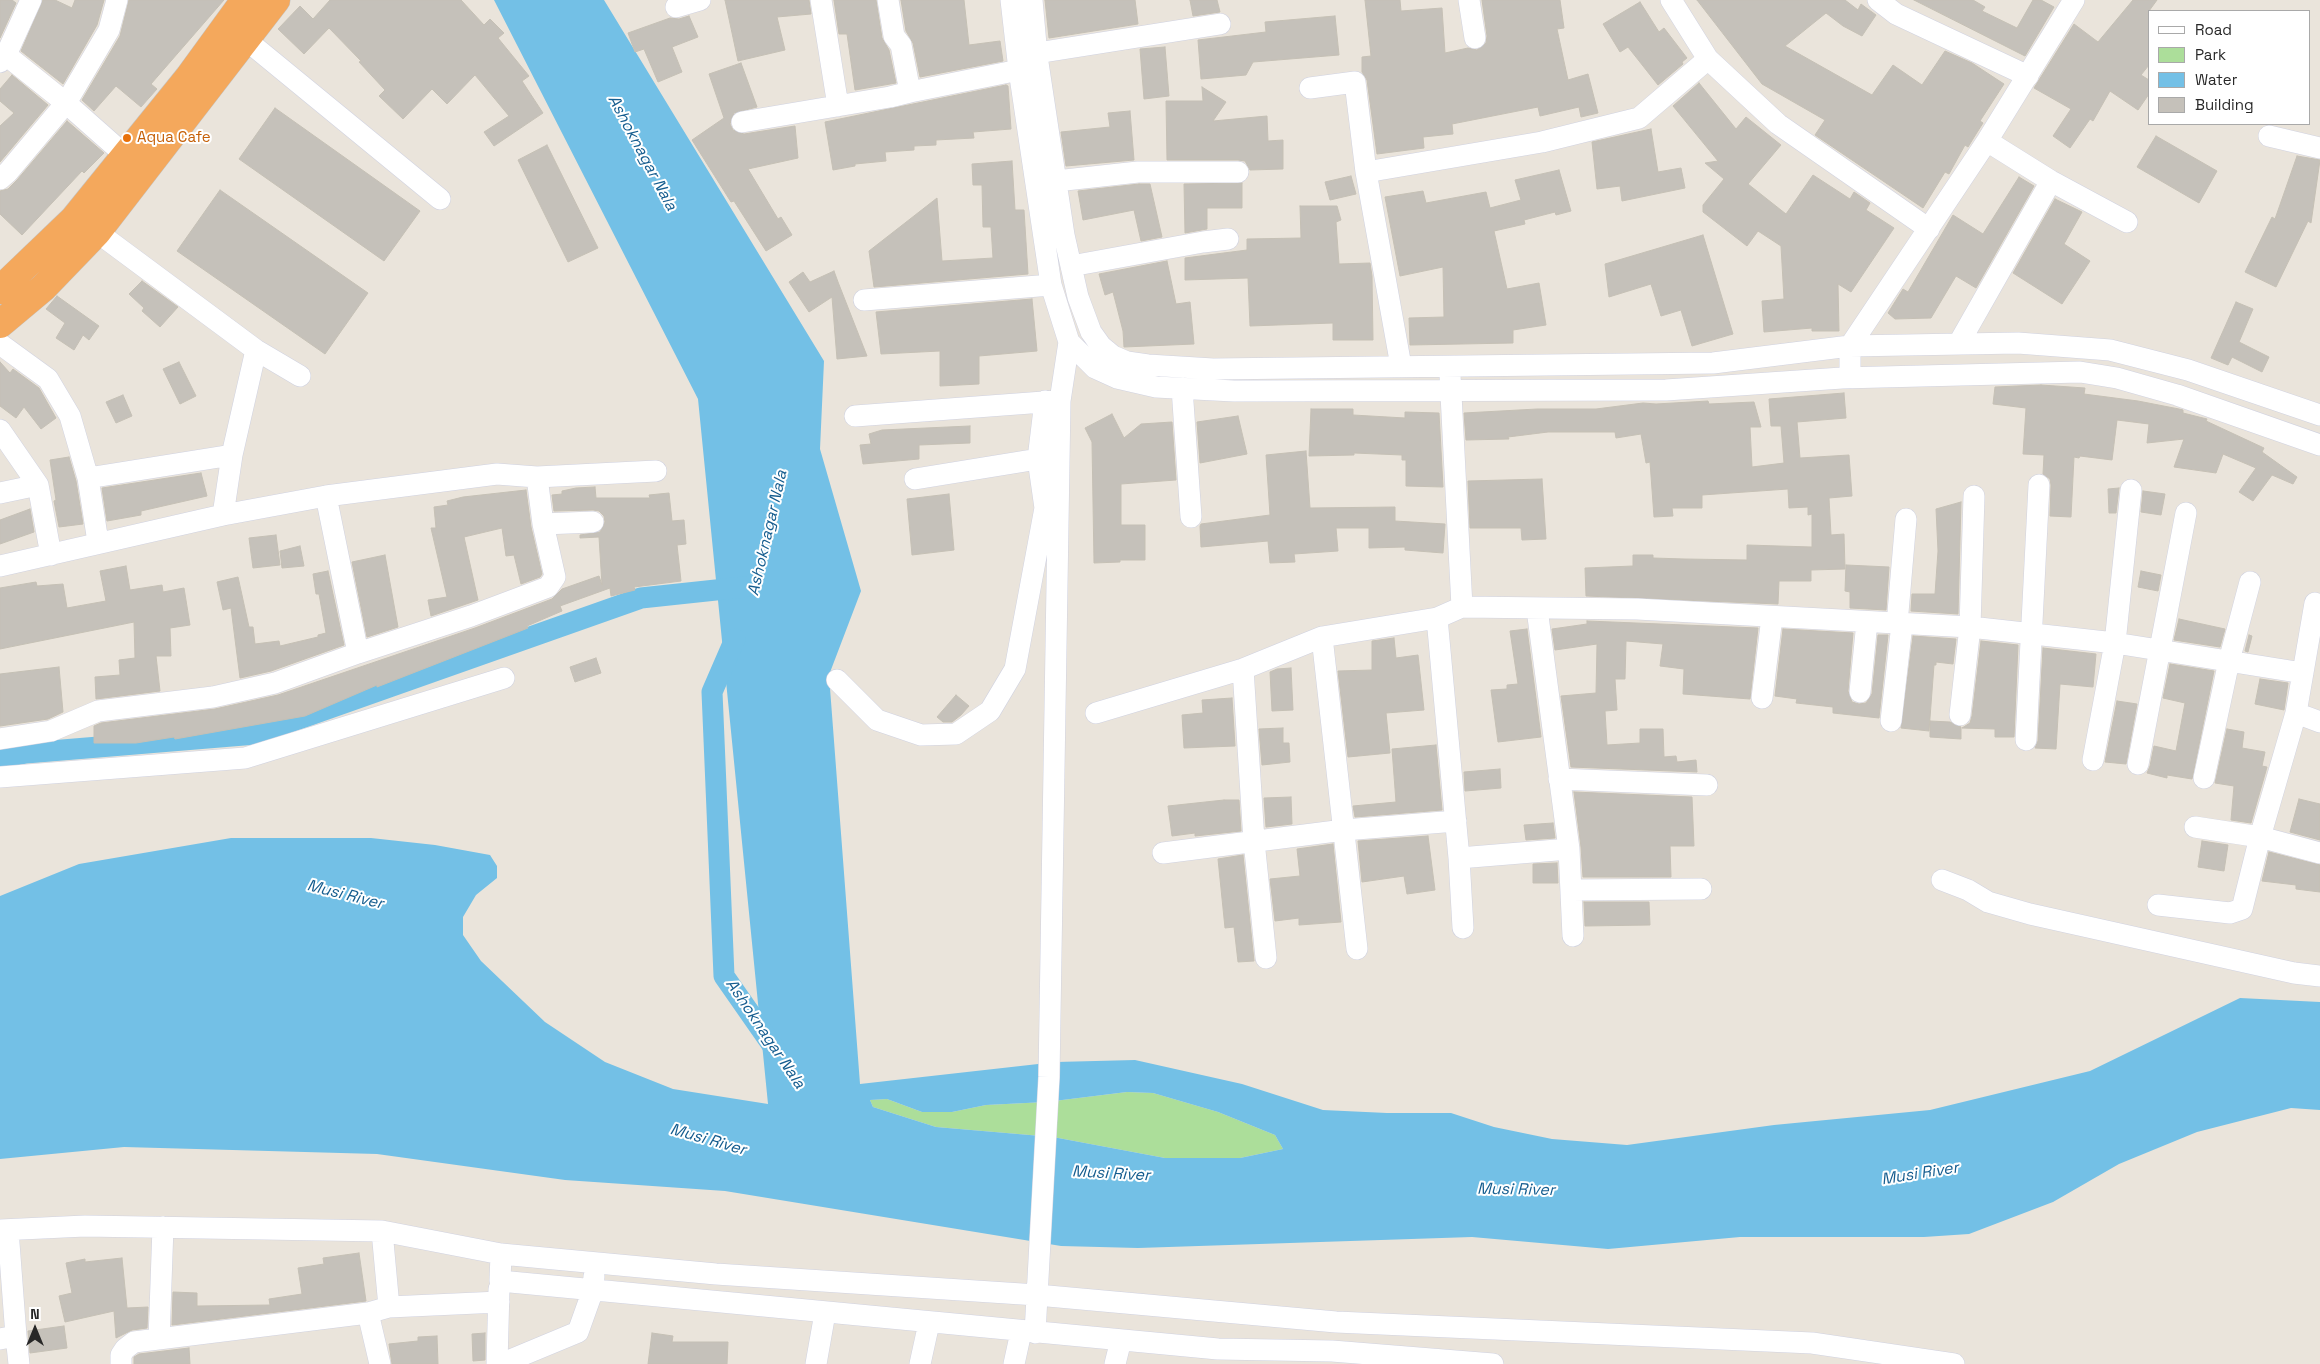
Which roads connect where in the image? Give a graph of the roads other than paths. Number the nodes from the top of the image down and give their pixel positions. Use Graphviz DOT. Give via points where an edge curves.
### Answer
graph roads {
  1 [pos="31,0"];
  2 [pos="117,0"];
  3 [pos="700,0"];
  4 [pos="821,0"];
  5 [pos="888,0"];
  6 [pos="1011,0"];
  7 [pos="1032,0"];
  8 [pos="1469,0"];
  9 [pos="1671,0"];
  10 [pos="1878,0"];
  11 [pos="2074,0"];
  12 [pos="261,2"];
  13 [pos="676,7"];
  14 [pos="1900,7"];
  15 [pos="1220,24"];
  16 [pos="1475,38"];
  17 [pos="245,39"];
  18 [pos="1036,53"];
  19 [pos="3,59"];
  20 [pos="1708,59"];
  21 [pos="1019,70"];
  22 [pos="2028,76"];
  23 [pos="1310,88"];
  24 [pos="910,92"];
  25 [pos="66,103"];
  26 [pos="838,106"];
  27 [pos="742,122"];
  28 [pos="2269,136"];
  29 [pos="1987,142"];
  30 [pos="2320,148"];
  31 [pos="126,156"];
  32 [pos="1238,172"];
  33 [pos="1366,172"];
  34 [pos="0,179"];
  35 [pos="1056,181"];
  36 [pos="2052,181"];
  37 [pos="440,199"];
  38 [pos="2127,222"];
  39 [pos="1929,229"];
  40 [pos="96,232"];
  41 [pos="1228,239"];
  42 [pos="1070,266"];
  43 [pos="1051,285"];
  44 [pos="0,290"];
  45 [pos="864,300"];
  46 [pos="0,324"];
  47 [pos="1088,324"];
  48 [pos="1069,342"];
  49 [pos="1959,343"];
  50 [pos="0,344"];
  51 [pos="1850,346"];
  52 [pos="256,350"];
  53 [pos="1401,366"];
  54 [pos="1449,366"];
  55 [pos="300,376"];
  56 [pos="1850,378"];
  57 [pos="1182,388"];
  58 [pos="1452,389"];
  59 [pos="1052,401"];
  60 [pos="2320,415"];
  61 [pos="855,416"];
  62 [pos="0,430"];
  63 [pos="2320,445"];
  64 [pos="232,455"];
  65 [pos="1038,459"];
  66 [pos="656,471"];
  67 [pos="536,477"];
  68 [pos="88,478"];
  69 [pos="914,480"];
  70 [pos="38,485"];
  71 [pos="2039,485"];
  72 [pos="2131,490"];
  73 [pos="0,493"];
  74 [pos="326,496"];
  75 [pos="1974,496"];
  76 [pos="2186,513"];
  77 [pos="223,514"];
  78 [pos="1191,517"];
  79 [pos="1906,519"];
  80 [pos="593,522"];
  81 [pos="543,524"];
  82 [pos="98,542"];
  83 [pos="51,555"];
  84 [pos="0,566"];
  85 [pos="2250,582"];
  86 [pos="2315,603"];
  87 [pos="1462,607"];
  88 [pos="1537,609"];
  89 [pos="1772,617"];
  90 [pos="1437,618"];
  91 [pos="1867,622"];
  92 [pos="1899,624"];
  93 [pos="1970,627"];
  94 [pos="2033,634"];
  95 [pos="1322,637"];
  96 [pos="2116,643"];
  97 [pos="2161,650"];
  98 [pos="358,653"];
  99 [pos="2229,660"];
  100 [pos="1243,670"];
  101 [pos="2303,672"];
  102 [pos="504,678"];
  103 [pos="837,680"];
  104 [pos="1860,692"];
  105 [pos="1762,698"];
  106 [pos="1096,713"];
  107 [pos="2296,713"];
  108 [pos="1960,716"];
  109 [pos="1891,721"];
  110 [pos="2320,722"];
  111 [pos="0,739"];
  112 [pos="2026,740"];
  113 [pos="2093,760"];
  114 [pos="2138,764"];
  115 [pos="0,777"];
  116 [pos="2204,778"];
  117 [pos="1559,779"];
  118 [pos="1707,785"];
  119 [pos="1456,821"];
  120 [pos="2195,828"];
  121 [pos="1344,830"];
  122 [pos="2260,837"];
  123 [pos="1254,841"];
  124 [pos="1569,849"];
  125 [pos="1163,853"];
  126 [pos="2320,853"];
  127 [pos="1459,858"];
  128 [pos="1942,880"];
  129 [pos="1702,889"];
  130 [pos="1570,890"];
  131 [pos="2158,905"];
  132 [pos="1463,928"];
  133 [pos="1573,936"];
  134 [pos="1357,949"];
  135 [pos="1266,958"];
  136 [pos="2320,976"];
  137 [pos="163,1227"];
  138 [pos="4,1230"];
  139 [pos="382,1232"];
  140 [pos="501,1254"];
  141 [pos="595,1263"];
  142 [pos="500,1281"];
  143 [pos="593,1290"];
  144 [pos="1036,1295"];
  145 [pos="499,1302"];
  146 [pos="389,1307"];
  147 [pos="368,1312"];
  148 [pos="825,1312"];
  149 [pos="929,1323"];
  150 [pos="1028,1332"];
  151 [pos="8,1337"];
  152 [pos="159,1339"];
  153 [pos="1121,1340"];
  154 [pos="1216,1356"];
  155 [pos="1332,1358"];
  156 [pos="1425,1361"];
  157 [pos="18,1364"];
  158 [pos="121,1364"];
  159 [pos="380,1364"];
  160 [pos="499,1364"];
  161 [pos="816,1364"];
  162 [pos="920,1364"];
  163 [pos="1014,1364"];
  164 [pos="1115,1364"];
  165 [pos="1493,1364"];
  166 [pos="1954,1364"];
  1 -- 19 [label="street"];
  2 -- 25 [label="street" via="109,30"];
  3 -- 13 [label="street"];
  4 -- 26 [label="street"];
  5 -- 24 [label="street" via="894,36 901,45"];
  6 -- 21 [label="street"];
  7 -- 18 [label="street"];
  8 -- 16 [label="street"];
  9 -- 20 [label="street"];
  10 -- 14 [label="street"];
  11 -- 22 [label="street"];
  12 -- 17 [label="highway"];
  12 -- 31 [label="highway"];
  14 -- 22 [label="street"];
  15 -- 18 [label="street"];
  17 -- 37 [label="street"];
  17 -- 40 [label="highway"];
  18 -- 35 [label="street"];
  19 -- 25 [label="street"];
  20 -- 33 [label="street" via="1639,118 1542,142"];
  20 -- 39 [label="street" via="1778,124"];
  21 -- 24 [label="street"];
  21 -- 43 [label="street"];
  22 -- 29 [label="street"];
  23 -- 33 [label="street" via="1354,82"];
  24 -- 26 [label="street"];
  25 -- 31 [label="street"];
  25 -- 34 [label="street"];
  26 -- 27 [label="street"];
  28 -- 30 [label="street"];
  29 -- 36 [label="street"];
  29 -- 39 [label="street"];
  31 -- 44 [label="highway" via="74,220"];
  32 -- 35 [label="street" via="1138,172"];
  33 -- 53 [label="street"];
  35 -- 42 [label="street"];
  36 -- 38 [label="street"];
  36 -- 49 [label="street"];
  39 -- 51 [label="street"];
  40 -- 46 [label="highway" via="43,288"];
  40 -- 52 [label="street"];
  41 -- 42 [label="street"];
  42 -- 47 [label="street"];
  43 -- 45 [label="street"];
  43 -- 48 [label="street"];
  47 -- 48 [label="street"];
  47 -- 53 [label="street" via="1101,346 1113,356 1148,365 1213,368"];
  48 -- 57 [label="street" via="1086,361 1104,374 1156,387"];
  48 -- 59 [label="street"];
  49 -- 51 [label="street"];
  49 -- 60 [label="street" via="2018,343 2110,350 2188,370"];
  50 -- 68 [label="street" via="48,379 70,416"];
  51 -- 54 [label="street" via="1713,363"];
  51 -- 56 [label="street"];
  52 -- 55 [label="street"];
  52 -- 64 [label="street"];
  53 -- 54 [label="street"];
  54 -- 58 [label="street"];
  56 -- 58 [label="street" via="1666,390"];
  56 -- 63 [label="street" via="2080,372 2117,378 2177,395"];
  57 -- 58 [label="street" via="1234,391"];
  57 -- 78 [label="street"];
  58 -- 87 [label="street"];
  59 -- 61 [label="street"];
  59 -- 65 [label="street"];
  59 -- 144 [label="street" via="1053,827 1049,1076"];
  62 -- 70 [label="street"];
  64 -- 68 [label="street"];
  64 -- 77 [label="street"];
  65 -- 69 [label="street"];
  65 -- 103 [label="street" via="1046,508 1016,669 990,711 956,734 921,735 877,720"];
  66 -- 67 [label="street"];
  67 -- 74 [label="street" via="497,474"];
  67 -- 81 [label="street"];
  68 -- 82 [label="street"];
  70 -- 73 [label="street"];
  70 -- 83 [label="street"];
  71 -- 94 [label="street"];
  72 -- 96 [label="street"];
  74 -- 77 [label="street"];
  74 -- 98 [label="street"];
  75 -- 93 [label="street"];
  76 -- 97 [label="street"];
  77 -- 82 [label="street"];
  79 -- 92 [label="street"];
  80 -- 81 [label="street"];
  81 -- 98 [label="street" via="555,577 548,587"];
  82 -- 83 [label="street"];
  83 -- 84 [label="street"];
  85 -- 99 [label="street"];
  86 -- 101 [label="street"];
  87 -- 88 [label="street"];
  87 -- 90 [label="street"];
  88 -- 89 [label="street" via="1637,609"];
  88 -- 117 [label="street"];
  89 -- 91 [label="street"];
  89 -- 105 [label="street"];
  90 -- 95 [label="street"];
  90 -- 119 [label="street"];
  91 -- 92 [label="street"];
  91 -- 104 [label="street"];
  92 -- 93 [label="street"];
  92 -- 109 [label="street"];
  93 -- 94 [label="street"];
  93 -- 108 [label="street"];
  94 -- 96 [label="street"];
  94 -- 112 [label="street"];
  95 -- 100 [label="street"];
  95 -- 121 [label="street"];
  96 -- 97 [label="street"];
  96 -- 113 [label="street"];
  97 -- 99 [label="street"];
  97 -- 114 [label="street"];
  98 -- 111 [label="street" via="238,693 98,711 51,731"];
  99 -- 101 [label="street"];
  99 -- 116 [label="street"];
  100 -- 106 [label="street"];
  100 -- 123 [label="street"];
  101 -- 107 [label="street"];
  102 -- 115 [label="street" via="245,758"];
  107 -- 110 [label="street"];
  107 -- 122 [label="street"];
  117 -- 118 [label="street"];
  117 -- 124 [label="street"];
  119 -- 121 [label="street"];
  119 -- 127 [label="street"];
  120 -- 122 [label="street"];
  121 -- 123 [label="street"];
  121 -- 134 [label="street"];
  122 -- 126 [label="street"];
  122 -- 131 [label="street" via="2242,908 2236,912"];
  123 -- 125 [label="street"];
  123 -- 135 [label="street"];
  124 -- 127 [label="street"];
  124 -- 130 [label="street"];
  127 -- 132 [label="street"];
  128 -- 136 [label="street" via="1988,902 2030,914 2294,973"];
  129 -- 130 [label="street"];
  130 -- 133 [label="street"];
  137 -- 138 [label="street"];
  137 -- 139 [label="street"];
  137 -- 152 [label="street"];
  138 -- 151 [label="street"];
  139 -- 140 [label="street"];
  139 -- 146 [label="street"];
  140 -- 141 [label="street"];
  140 -- 142 [label="street"];
  141 -- 143 [label="street"];
  141 -- 144 [label="street"];
  142 -- 143 [label="street"];
  142 -- 145 [label="street"];
  143 -- 148 [label="street"];
  143 -- 160 [label="street" via="578,1332"];
  144 -- 150 [label="street"];
  144 -- 166 [label="street" via="1336,1322 1812,1343"];
  145 -- 146 [label="street"];
  145 -- 160 [label="street"];
  146 -- 147 [label="street"];
  147 -- 152 [label="street"];
  147 -- 159 [label="street"];
  148 -- 149 [label="street"];
  148 -- 161 [label="street"];
  149 -- 150 [label="street"];
  149 -- 162 [label="street"];
  150 -- 153 [label="street"];
  150 -- 163 [label="street"];
  151 -- 157 [label="street"];
  152 -- 158 [label="street" via="134,1342 121,1355"];
  153 -- 154 [label="street"];
  153 -- 164 [label="street"];
  154 -- 155 [label="street"];
  155 -- 156 [label="street"];
  156 -- 165 [label="street"];
}
